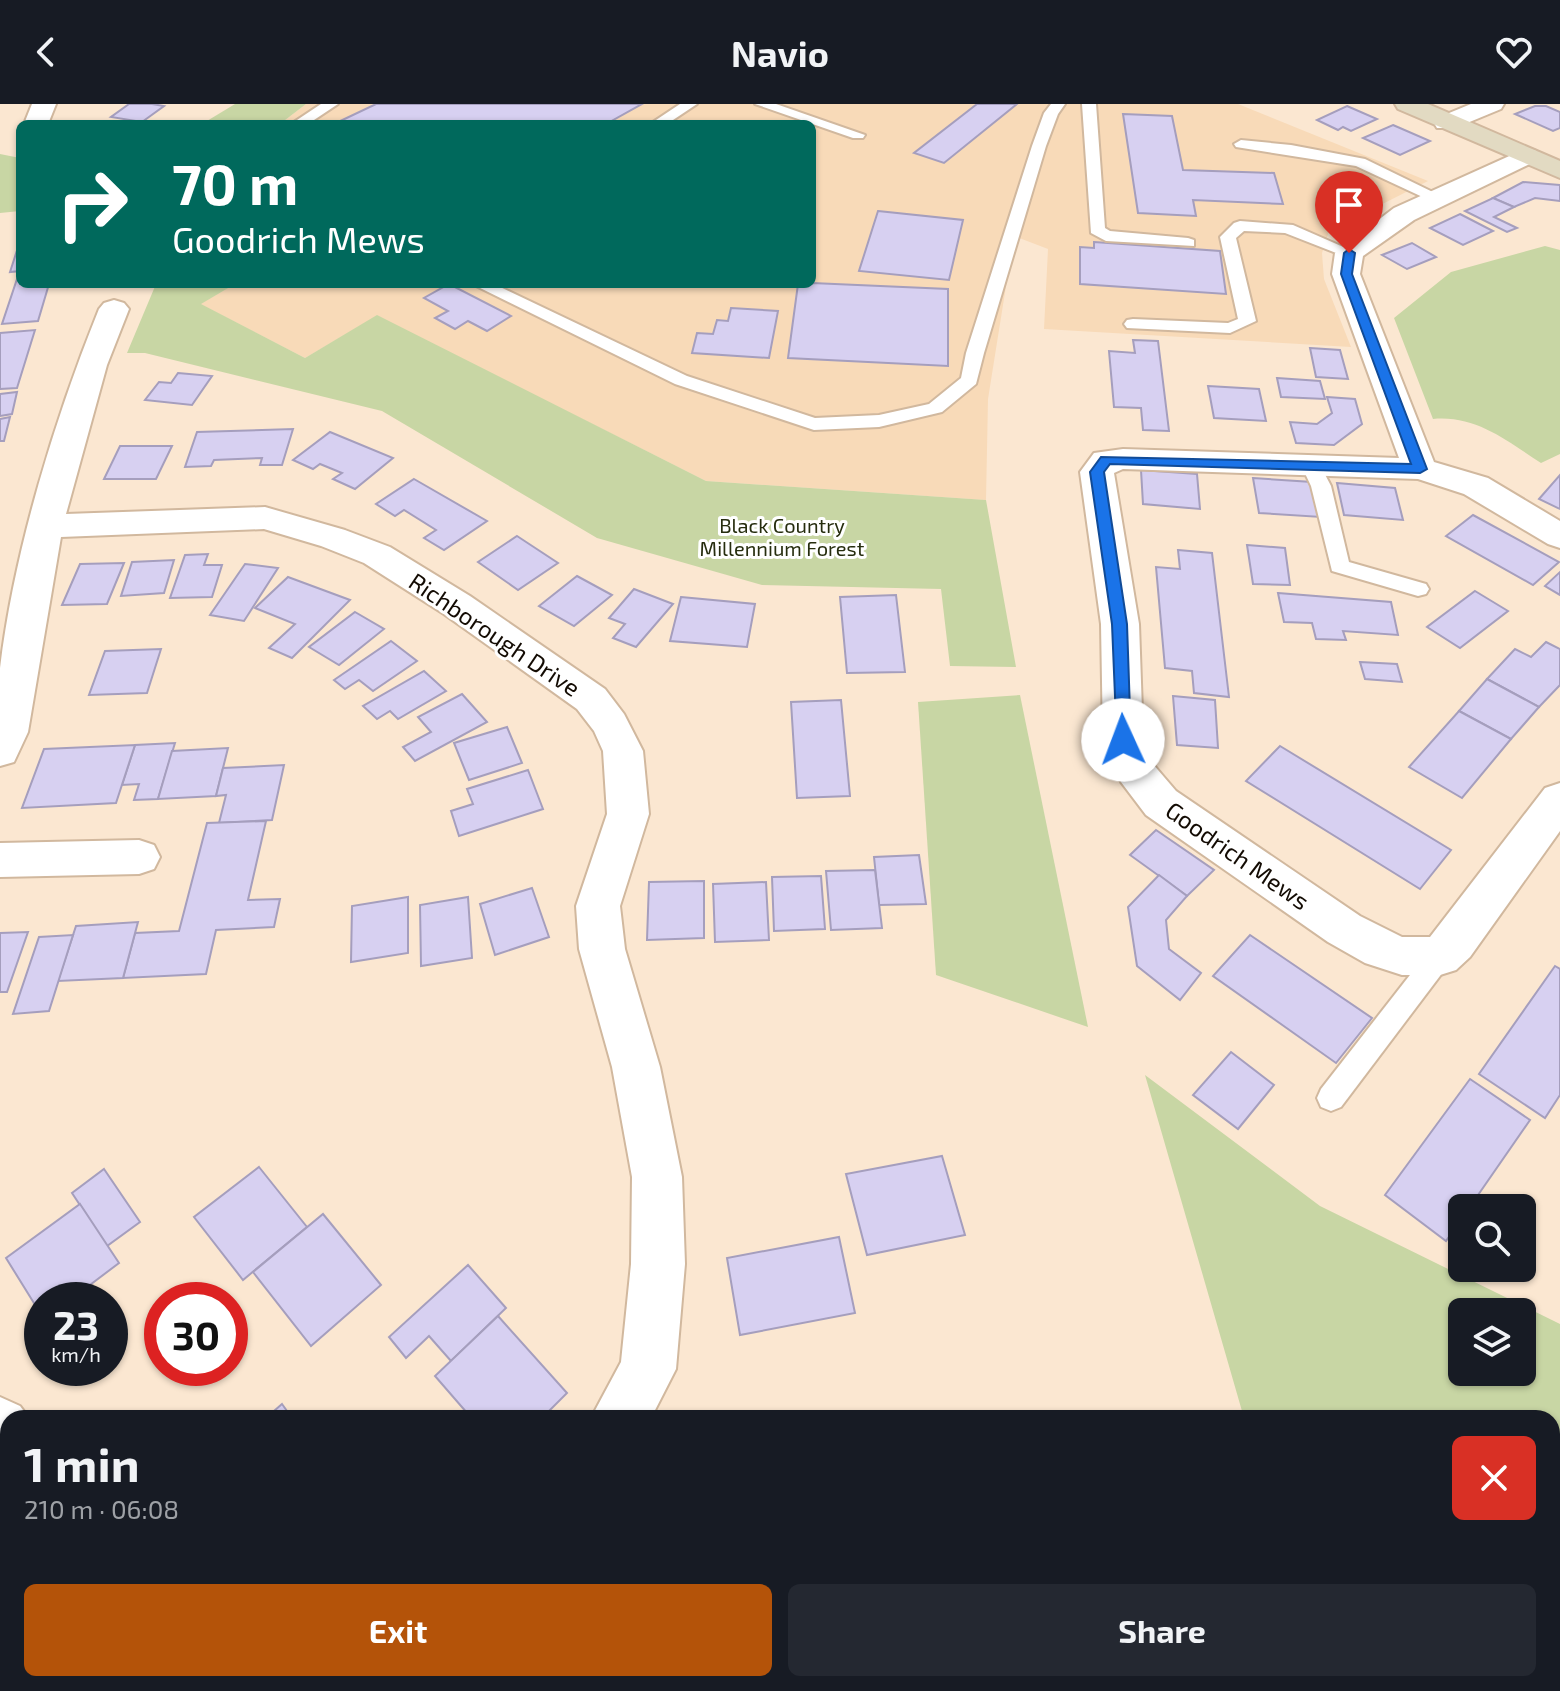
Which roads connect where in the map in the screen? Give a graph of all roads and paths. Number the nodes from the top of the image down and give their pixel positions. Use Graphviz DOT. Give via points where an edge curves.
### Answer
graph roads {
  1 [pos="331,104"];
  2 [pos="690,104"];
  3 [pos="762,104"];
  4 [pos="1058,104"];
  5 [pos="1089,104"];
  6 [pos="1407,104"];
  7 [pos="1492,104"];
  8 [pos="305,120"];
  9 [pos="664,120"];
  10 [pos="812,120"];
  11 [pos="816,121"];
  12 [pos="1446,123"];
  13 [pos="858,135"];
  14 [pos="1241,144"];
  15 [pos="1527,156"];
  16 [pos="1560,170"];
  17 [pos="1435,197"];
  18 [pos="1188,243"];
  19 [pos="1349,253"];
  20 [pos="488,288"];
  21 [pos="114,309"];
  22 [pos="1133,324"];
  23 [pos="1311,465"];
  24 [pos="1420,469"];
  25 [pos="45,526"];
  26 [pos="1560,536"];
  27 [pos="1418,589"];
  28 [pos="0,751"];
  29 [pos="1560,799"];
  30 [pos="139,857"];
  31 [pos="0,860"];
  32 [pos="1440,956"];
  33 [pos="1331,1098"];
  34 [pos="625,1410"];
  1 -- 8 [label="lane"];
  2 -- 9 [label="lane"];
  3 -- 10 [label="lane"];
  4 -- 20 [label="lane" via="1039,146 970,380 935,408 879,421 814,424 681,380"];
  5 -- 18 [label="lane" via="1097,230 1106,236"];
  6 -- 12 [label="main road"];
  7 -- 12 [label="street"];
  11 -- 13 [label="lane"];
  12 -- 15 [label="main road"];
  14 -- 17 [label="lane" via="1360,162"];
  15 -- 16 [label="main road"];
  15 -- 17 [label="street"];
  17 -- 19 [label="street"];
  19 -- 22 [label="lane" via="1287,228 1240,226 1228,237 1247,321 1230,328"];
  19 -- 24 [label="street" via="1346,274"];
  21 -- 25 [label="street"];
  23 -- 24 [label="street, Goodrich Mews"];
  23 -- 27 [label="lane" via="1321,486 1339,566"];
  23 -- 32 [label="street, Goodrich Mews" via="1123,459 1106,460 1097,472 1120,624 1123,740 1135,771 1161,803 1331,920 1402,956"];
  24 -- 26 [label="street, Goodrich Mews" via="1476,486"];
  25 -- 28 [label="street" via="8,732"];
  25 -- 34 [label="street, Richborough Drive" via="265,518 333,538 377,555 457,605 591,699 610,724 623,751 628,814 598,906 602,949 636,1067 657,1177 658,1264 648,1369"];
  29 -- 32 [label="street"];
  30 -- 31 [label="street"];
  32 -- 33 [label="lane"];
}
